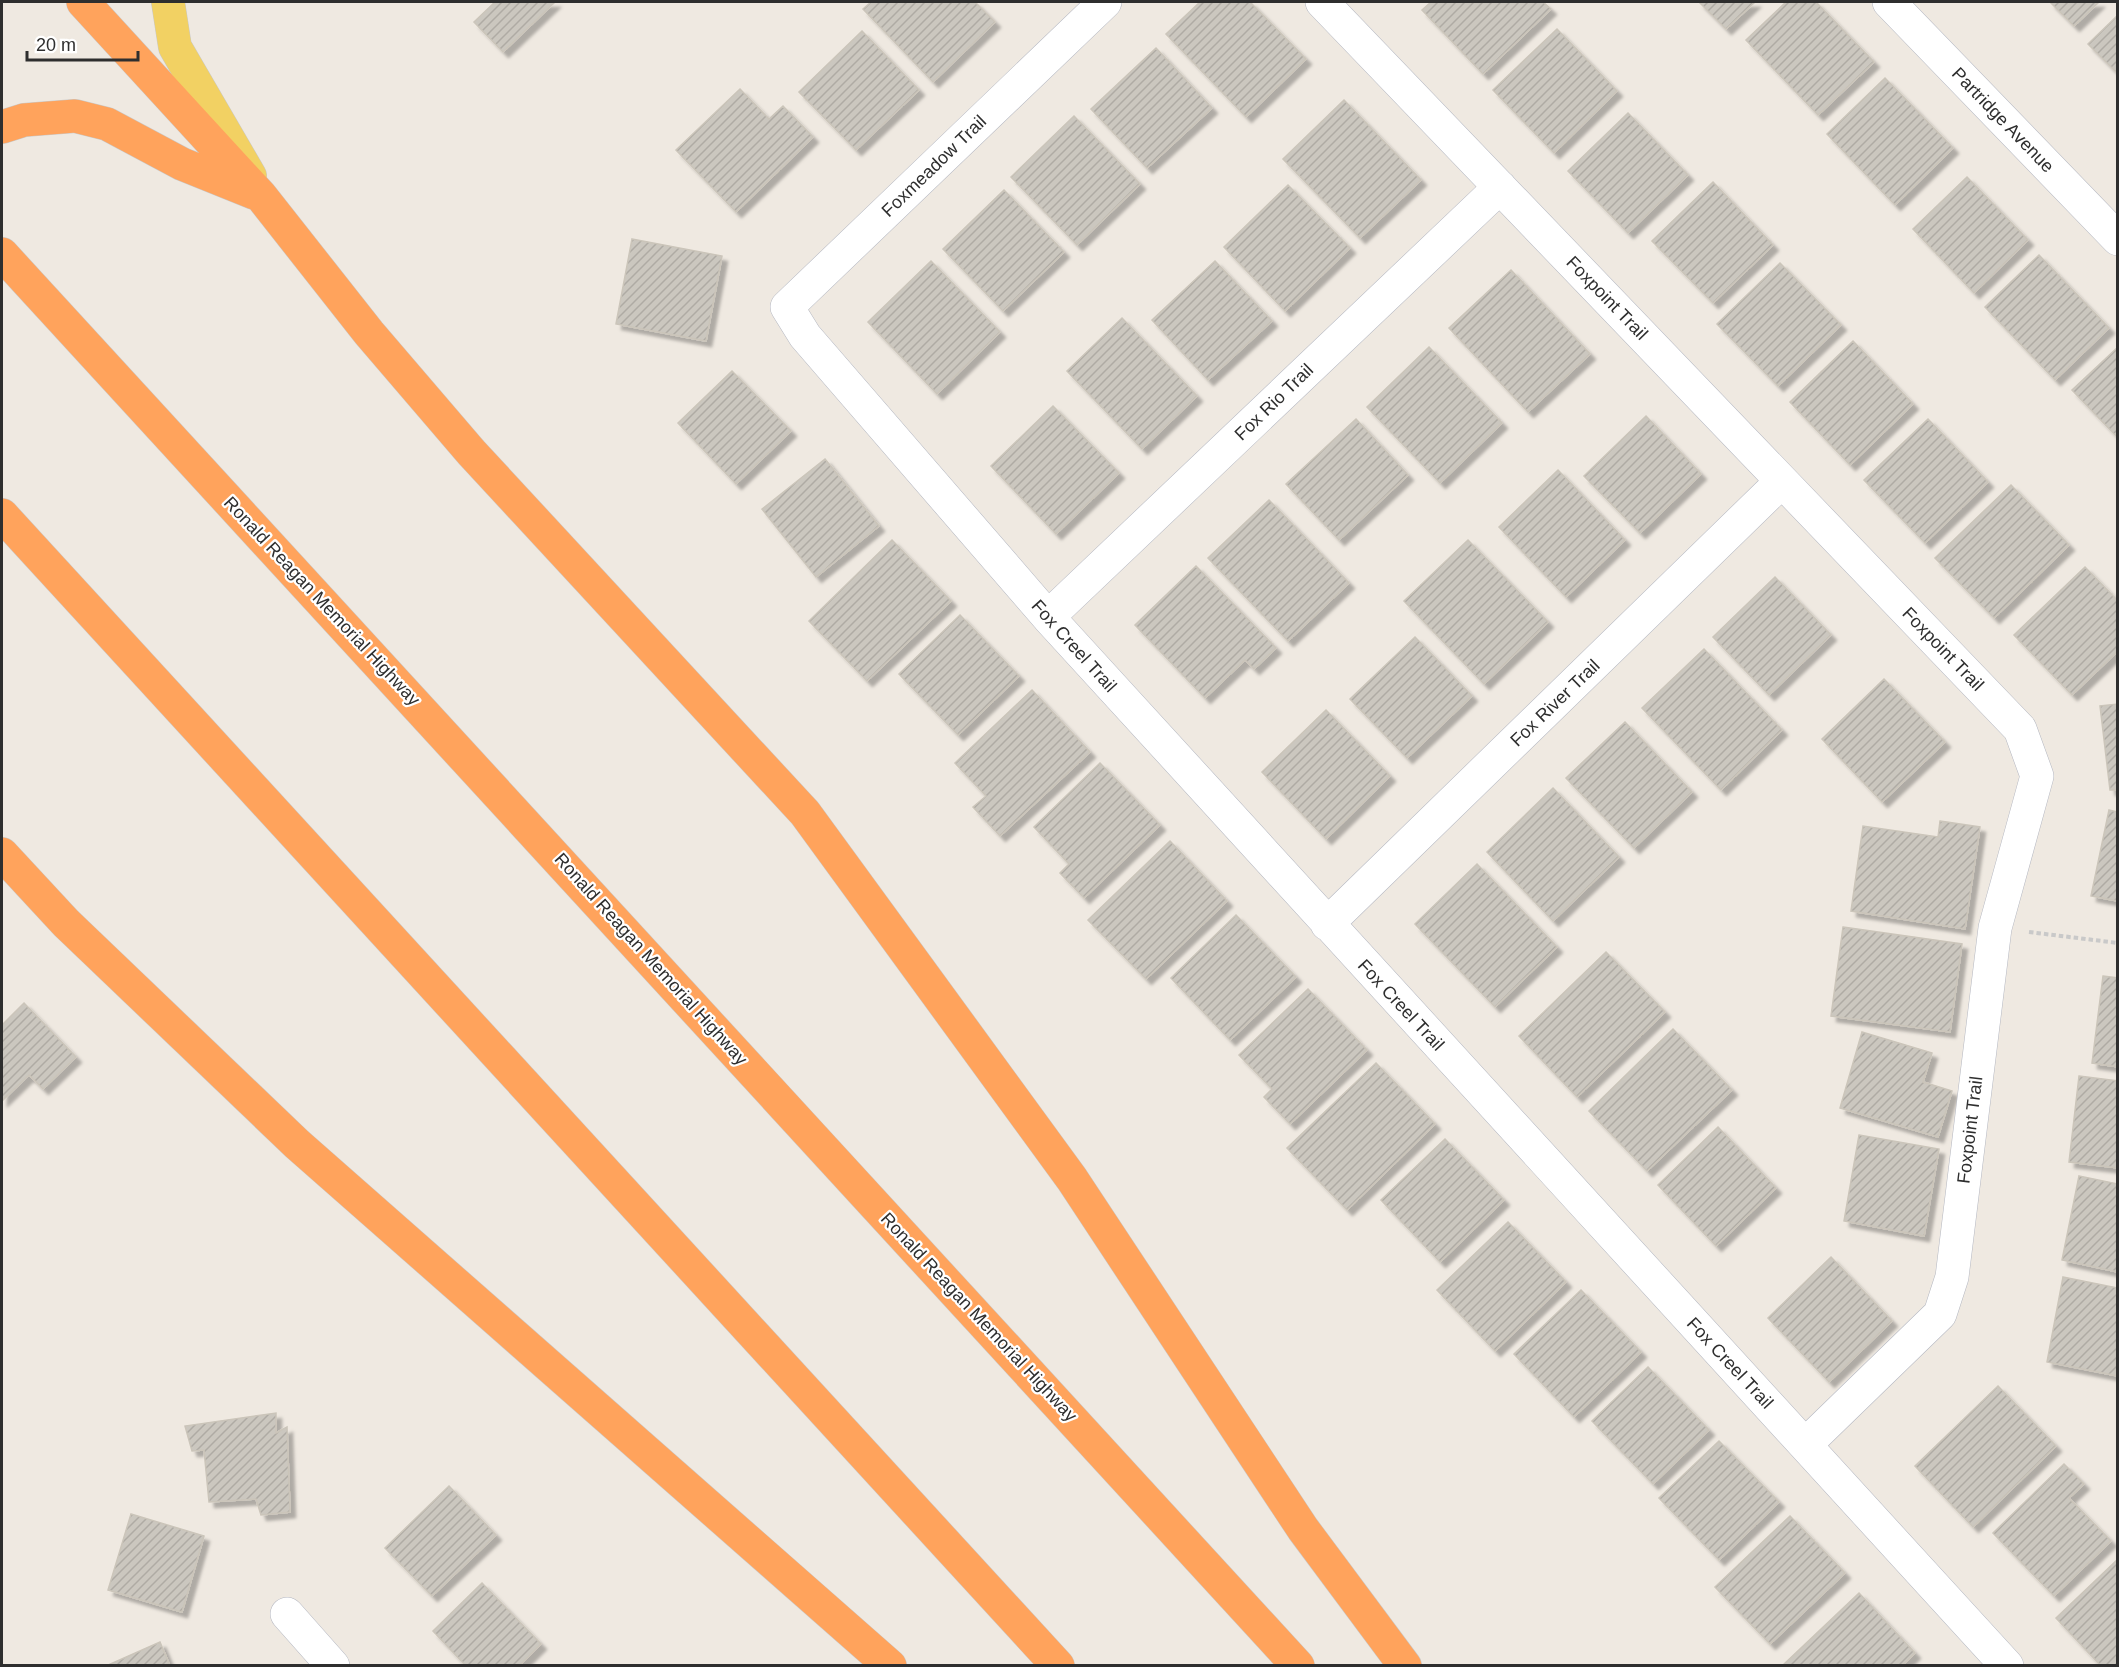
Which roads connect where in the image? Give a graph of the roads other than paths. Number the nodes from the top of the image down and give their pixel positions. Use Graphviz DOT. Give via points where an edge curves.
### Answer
graph roads {
  1 [pos="83,2"];
  2 [pos="168,2"];
  3 [pos="1105,2"];
  4 [pos="1322,2"];
  5 [pos="1889,2"];
  6 [pos="2,126"];
  7 [pos="1500,187"];
  8 [pos="261,196"];
  9 [pos="2118,239"];
  10 [pos="5,257"];
  11 [pos="805,336"];
  12 [pos="1782,481"];
  13 [pos="2,515"];
  14 [pos="1048,617"];
  15 [pos="2,854"];
  16 [pos="1327,924"];
  17 [pos="1805,1445"];
  18 [pos="287,1614"];
  19 [pos="333,1665"];
  20 [pos="890,1665"];
  21 [pos="1058,1665"];
  22 [pos="1298,1665"];
  23 [pos="1405,1665"];
  24 [pos="2007,1665"];
  1 -- 8 [label="highway"];
  2 -- 8 [label="main road" via="175,47"];
  3 -- 11 [label="street, Foxmeadow Trail" via="787,307"];
  4 -- 7 [label="street, Foxpoint Trail"];
  5 -- 9 [label="street, Partridge Avenue"];
  6 -- 8 [label="highway" via="75,116 107,124 182,164"];
  7 -- 12 [label="street, Foxpoint Trail"];
  7 -- 14 [label="street, Fox Rio Trail"];
  8 -- 23 [label="highway" via="369,333 471,452 805,813 1072,1179 1303,1529"];
  10 -- 22 [label="highway, Ronald Reagan Memorial Highway"];
  11 -- 14 [label="street, Fox Creel Trail"];
  12 -- 16 [label="street, Fox River Trail"];
  12 -- 17 [label="street, Foxpoint Trail" via="2020,729 2037,776 1995,928 1952,1277 1940,1314"];
  13 -- 21 [label="highway"];
  14 -- 16 [label="street, Fox Creel Trail"];
  15 -- 20 [label="highway" via="66,923 297,1144"];
  16 -- 17 [label="street, Fox Creel Trail"];
  17 -- 24 [label="street, Fox Creel Trail"];
  18 -- 19 [label="street"];
}
